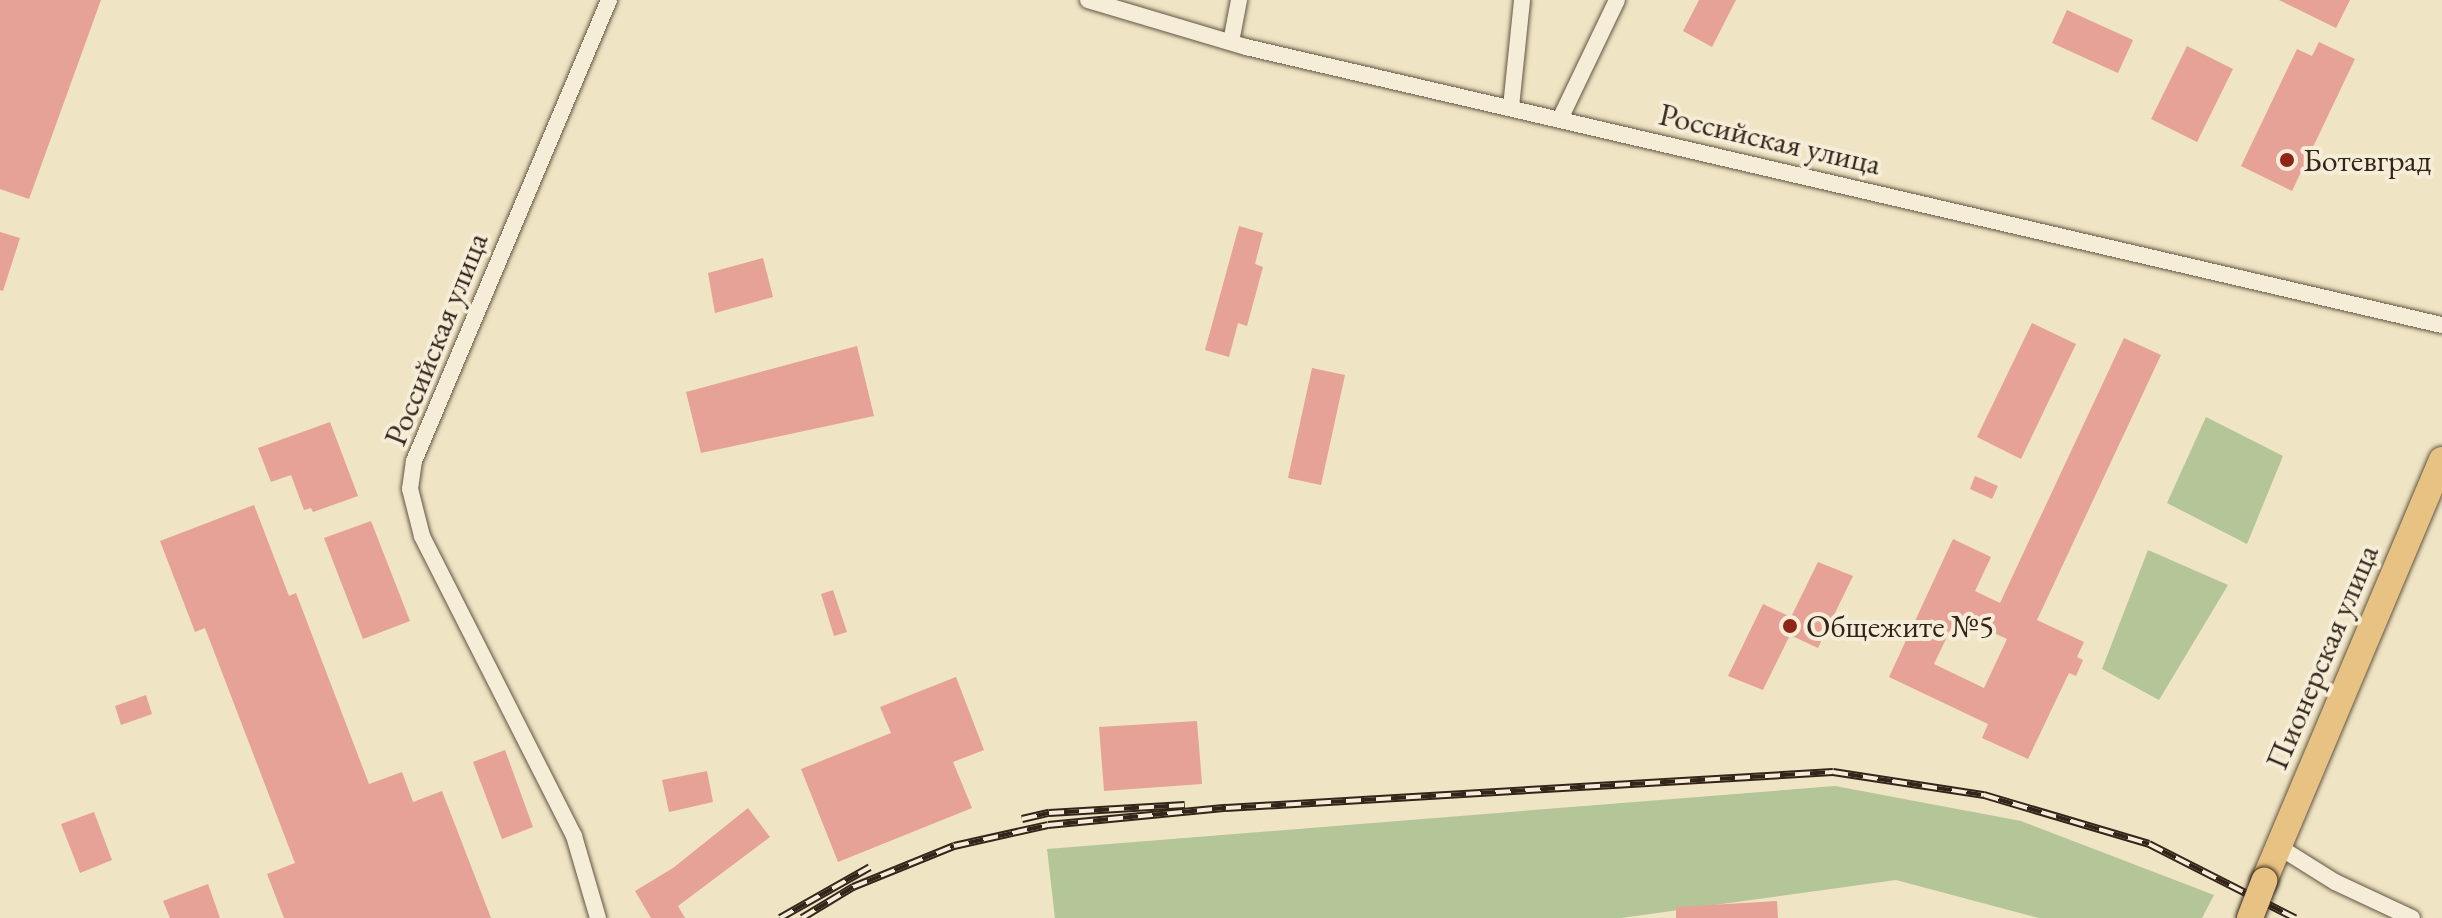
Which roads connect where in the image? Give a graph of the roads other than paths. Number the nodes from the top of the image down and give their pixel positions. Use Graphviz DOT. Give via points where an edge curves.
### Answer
graph roads {
  1 [pos="609,0"];
  2 [pos="1088,0"];
  3 [pos="1239,0"];
  4 [pos="1522,0"];
  5 [pos="1617,0"];
  6 [pos="1231,42"];
  7 [pos="1511,107"];
  8 [pos="1560,119"];
  9 [pos="2442,325"];
  10 [pos="2442,460"];
  11 [pos="2279,847"];
  12 [pos="598,918"];
  13 [pos="2250,918"];
  14 [pos="2412,918"];
  1 -- 12 [label="street, Российская улица" via="414,461 410,489 422,536 574,836"];
  2 -- 6 [label="street, Российская улица"];
  3 -- 6 [label="street"];
  4 -- 7 [label="street"];
  5 -- 8 [label="street"];
  6 -- 7 [label="street, Российская улица"];
  7 -- 8 [label="street, Российская улица"];
  8 -- 9 [label="street, Российская улица"];
  10 -- 11 [label="main road, Пионерская улица"];
  11 -- 13 [label="main road, Пионерская улица, bridge"];
  11 -- 14 [label="street"];
}
